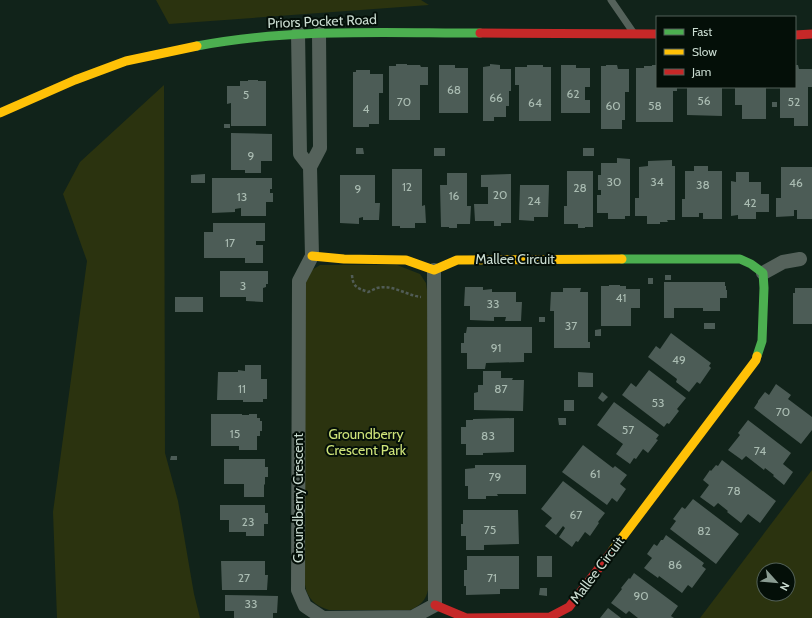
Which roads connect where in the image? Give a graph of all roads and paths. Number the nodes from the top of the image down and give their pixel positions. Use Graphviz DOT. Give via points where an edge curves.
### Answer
graph roads {
  1 [pos="612,0"];
  2 [pos="298,33"];
  3 [pos="319,33"];
  4 [pos="634,34"];
  5 [pos="656,34"];
  6 [pos="796,34"];
  7 [pos="812,34"];
  8 [pos="0,113"];
  9 [pos="310,167"];
  10 [pos="312,256"];
  11 [pos="800,259"];
  12 [pos="352,270"];
  13 [pos="434,270"];
  14 [pos="763,273"];
  15 [pos="434,297"];
  16 [pos="435,605"];
  1 -- 4 [label="lane"];
  2 -- 3 [label="street, Priors Pocket Road"];
  2 -- 8 [label="street, Priors Pocket Road" via="192,47 122,62"];
  2 -- 9 [label="street" via="300,154"];
  3 -- 4 [label="street, Priors Pocket Road"];
  3 -- 9 [label="street" via="320,148"];
  4 -- 5 [label="street, Priors Pocket Road"];
  6 -- 7 [label="street"];
  9 -- 10 [label="street"];
  10 -- 13 [label="street" via="406,260"];
  10 -- 16 [label="street, Groundberry Crescent" via="299,281 298,590 305,606 323,618 413,617"];
  11 -- 14 [label="street" via="783,262"];
  12 -- 15 [label="path" via="352,282 368,292 377,288 394,288 416,296"];
  13 -- 14 [label="street, Mallee Circuit" via="457,260 740,259"];
  13 -- 15 [label="street"];
  14 -- 16 [label="street, Mallee Circuit" via="762,341 756,360 569,607 550,617 466,618"];
  15 -- 16 [label="street"];
}
